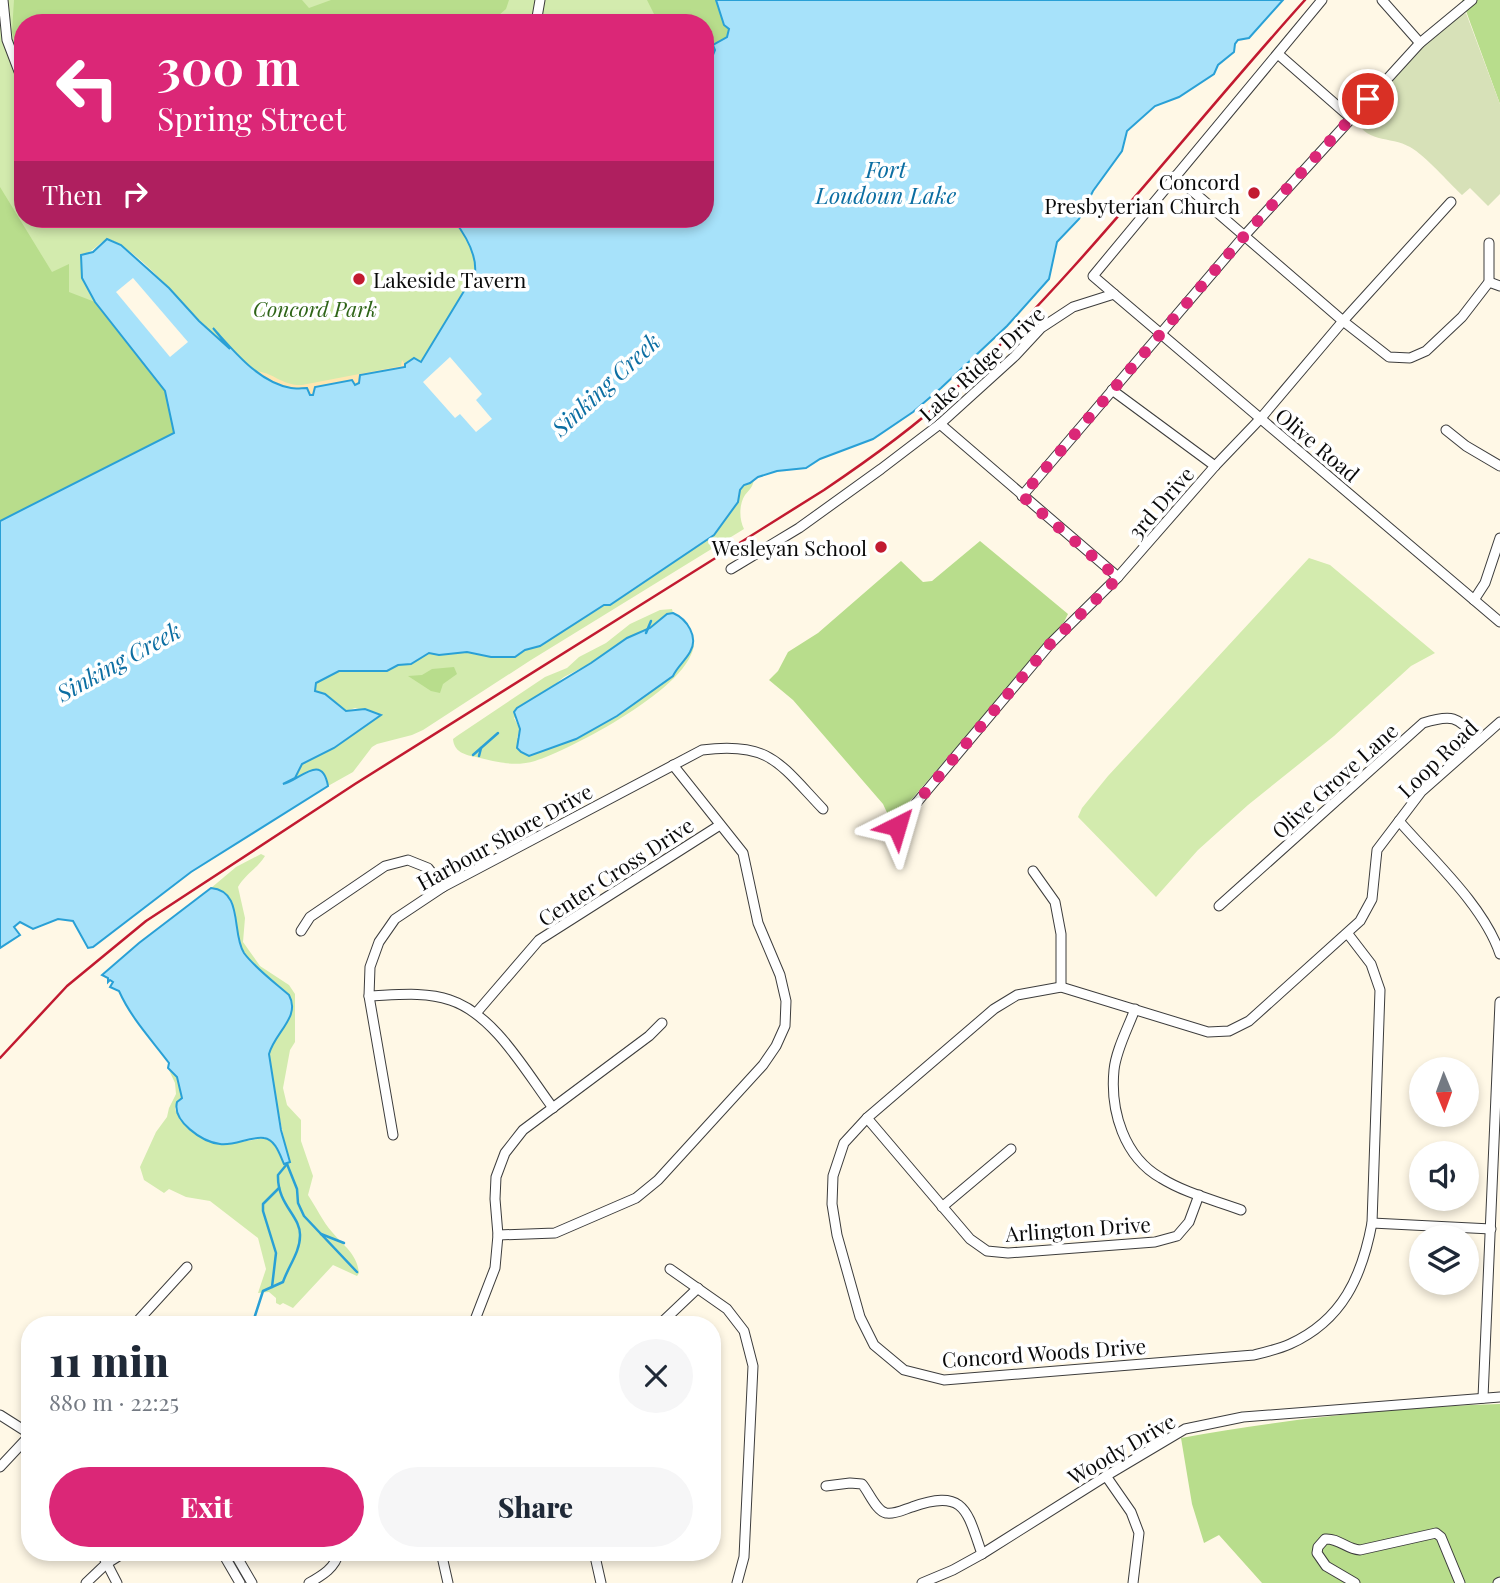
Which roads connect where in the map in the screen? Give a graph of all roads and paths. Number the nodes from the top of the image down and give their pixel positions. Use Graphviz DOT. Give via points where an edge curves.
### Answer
graph roads {
  1 [pos="3,0"];
  2 [pos="1322,0"];
  3 [pos="1382,0"];
  4 [pos="1472,0"];
  5 [pos="1420,43"];
  6 [pos="1278,54"];
  7 [pos="14,58"];
  8 [pos="1351,118"];
  9 [pos="1175,176"];
  10 [pos="1451,202"];
  11 [pos="1245,235"];
  12 [pos="1489,243"];
  13 [pos="1489,282"];
  14 [pos="1500,286"];
  15 [pos="1114,294"];
  16 [pos="1343,321"];
  17 [pos="1161,333"];
  18 [pos="1112,390"];
  19 [pos="1261,418"];
  20 [pos="940,424"];
  21 [pos="1446,430"];
  22 [pos="1500,465"];
  23 [pos="1215,466"];
  24 [pos="1022,496"];
  25 [pos="1500,538"];
  26 [pos="731,569"];
  27 [pos="1118,578"];
  28 [pos="1474,600"];
  29 [pos="1500,622"];
  30 [pos="1500,722"];
  31 [pos="1479,740"];
  32 [pos="673,765"];
  33 [pos="823,809"];
  34 [pos="1399,821"];
  35 [pos="720,825"];
  36 [pos="897,826"];
  37 [pos="1033,871"];
  38 [pos="443,887"];
  39 [pos="1219,906"];
  40 [pos="301,931"];
  41 [pos="1348,934"];
  42 [pos="1500,954"];
  43 [pos="1060,987"];
  44 [pos="369,996"];
  45 [pos="1500,1002"];
  46 [pos="1135,1009"];
  47 [pos="477,1012"];
  48 [pos="662,1023"];
  49 [pos="553,1108"];
  50 [pos="867,1118"];
  51 [pos="393,1135"];
  52 [pos="1012,1149"];
  53 [pos="1199,1195"];
  54 [pos="942,1207"];
  55 [pos="1241,1210"];
  56 [pos="1372,1223"];
  57 [pos="1491,1228"];
  58 [pos="498,1235"];
  59 [pos="187,1266"];
  60 [pos="670,1269"];
  61 [pos="698,1288"];
  62 [pos="142,1316"];
  63 [pos="476,1316"];
  64 [pos="668,1316"];
  65 [pos="1500,1397"];
  66 [pos="1483,1398"];
  67 [pos="0,1415"];
  68 [pos="21,1429"];
  69 [pos="21,1445"];
  70 [pos="0,1467"];
  71 [pos="1106,1476"];
  72 [pos="826,1486"];
  73 [pos="982,1554"];
  74 [pos="105,1561"];
  75 [pos="111,1561"];
  76 [pos="227,1561"];
  77 [pos="239,1561"];
  78 [pos="335,1561"];
  79 [pos="442,1561"];
  80 [pos="596,1561"];
  81 [pos="106,1564"];
  82 [pos="86,1583"];
  83 [pos="117,1583"];
  84 [pos="240,1583"];
  85 [pos="252,1583"];
  86 [pos="309,1583"];
  87 [pos="448,1583"];
  88 [pos="601,1583"];
  89 [pos="736,1583"];
  90 [pos="922,1583"];
  91 [pos="1133,1583"];
  92 [pos="1356,1583"];
  93 [pos="1460,1583"];
  1 -- 7 [label="street"];
  2 -- 6 [label="street"];
  3 -- 5 [label="street"];
  4 -- 5 [label="street"];
  5 -- 8 [label="street"];
  6 -- 8 [label="street"];
  6 -- 9 [label="street"];
  8 -- 11 [label="street"];
  9 -- 11 [label="street"];
  9 -- 15 [label="street" via="1093,276"];
  10 -- 16 [label="street, 3rd Drive"];
  11 -- 16 [label="street"];
  11 -- 17 [label="street"];
  12 -- 13 [label="street"];
  13 -- 14 [label="street"];
  13 -- 16 [label="street" via="1462,317 1426,351 1410,358 1389,357"];
  15 -- 17 [label="street, Olive Road"];
  15 -- 20 [label="street, Lake Ridge Drive" via="1073,307 1041,328"];
  16 -- 19 [label="street, 3rd Drive"];
  17 -- 18 [label="street"];
  17 -- 19 [label="street, Olive Road"];
  18 -- 23 [label="street"];
  18 -- 24 [label="street"];
  19 -- 23 [label="street, 3rd Drive"];
  19 -- 28 [label="street, Olive Road"];
  20 -- 24 [label="street"];
  20 -- 26 [label="street, Lake Ridge Drive" via="799,528"];
  21 -- 22 [label="street"];
  23 -- 27 [label="street, 3rd Drive"];
  24 -- 27 [label="street"];
  25 -- 28 [label="street" via="1485,583"];
  27 -- 36 [label="street, 3rd Drive" via="1050,644"];
  28 -- 29 [label="street, Olive Road"];
  30 -- 31 [label="street, Loop Road"];
  31 -- 34 [label="street, Loop Road" via="1421,792"];
  31 -- 39 [label="street, Olive Grove Lane" via="1458,719 1442,717 1423,723"];
  32 -- 33 [label="street, Harbour Shore Drive" via="702,750 747,748 781,765"];
  32 -- 35 [label="street"];
  32 -- 38 [label="street, Harbour Shore Drive"];
  34 -- 41 [label="street, Concord Woods Drive" via="1377,850 1373,899"];
  34 -- 42 [label="street, Loop Road" via="1479,913"];
  35 -- 47 [label="street, Center Cross Drive" via="539,940"];
  35 -- 58 [label="street" via="743,853 758,923 780,975 785,1026 776,1046 658,1180 636,1198 555,1233"];
  37 -- 43 [label="street" via="1055,902 1061,934"];
  38 -- 40 [label="street" via="428,868 408,860 386,866 310,917"];
  38 -- 44 [label="street, Harbour Shore Drive" via="395,919 379,942 370,967"];
  41 -- 46 [label="street, Concord Woods Drive" via="1249,1021 1229,1031 1208,1032"];
  41 -- 56 [label="street, Concord Woods Drive" via="1371,964 1380,990"];
  43 -- 46 [label="street, Concord Woods Drive"];
  43 -- 50 [label="street, Concord Woods Drive" via="1017,995 994,1009"];
  44 -- 47 [label="street" via="410,994 449,999"];
  44 -- 51 [label="street, Harbour Shore Drive"];
  45 -- 57 [label="street"];
  46 -- 53 [label="street" via="1114,1068 1115,1109 1122,1134 1136,1157 1157,1177"];
  47 -- 49 [label="street"];
  48 -- 49 [label="street"];
  49 -- 58 [label="street" via="523,1130 505,1153 496,1177"];
  50 -- 54 [label="street, Arlington Drive"];
  50 -- 56 [label="street, Concord Woods Drive" via="844,1143 833,1176 832,1204 860,1317 874,1345 904,1370 944,1380 1254,1355 1289,1345 1311,1333 1352,1289 1366,1256"];
  52 -- 54 [label="street"];
  53 -- 54 [label="street, Arlington Drive" via="1189,1223 1177,1236 1155,1242 1008,1254 987,1251 970,1239"];
  53 -- 55 [label="street"];
  56 -- 57 [label="street"];
  57 -- 66 [label="street"];
  58 -- 63 [label="street" via="495,1268"];
  59 -- 62 [label="street"];
  60 -- 61 [label="street"];
  61 -- 64 [label="street"];
  61 -- 89 [label="street" via="727,1309 744,1331 753,1366 744,1557"];
  65 -- 66 [label="street"];
  66 -- 71 [label="street, Woody Drive" via="1206,1423 1185,1430"];
  67 -- 68 [label="street"];
  69 -- 70 [label="street"];
  71 -- 73 [label="street, Woody Drive"];
  71 -- 91 [label="street" via="1131,1512 1139,1533"];
  72 -- 73 [label="street" via="862,1484 878,1509 886,1513 928,1501 959,1503"];
  73 -- 90 [label="street, Woody Drive"];
  74 -- 81 [label="street"];
  75 -- 81 [label="street"];
  76 -- 84 [label="street"];
  77 -- 85 [label="street"];
  78 -- 86 [label="street" via="327,1573"];
  79 -- 87 [label="street"];
  80 -- 88 [label="street"];
  81 -- 82 [label="street"];
  81 -- 83 [label="street"];
  92 -- 93 [label="street" via="1321,1560 1318,1547 1325,1539 1334,1538 1360,1550 1436,1533"];
}
